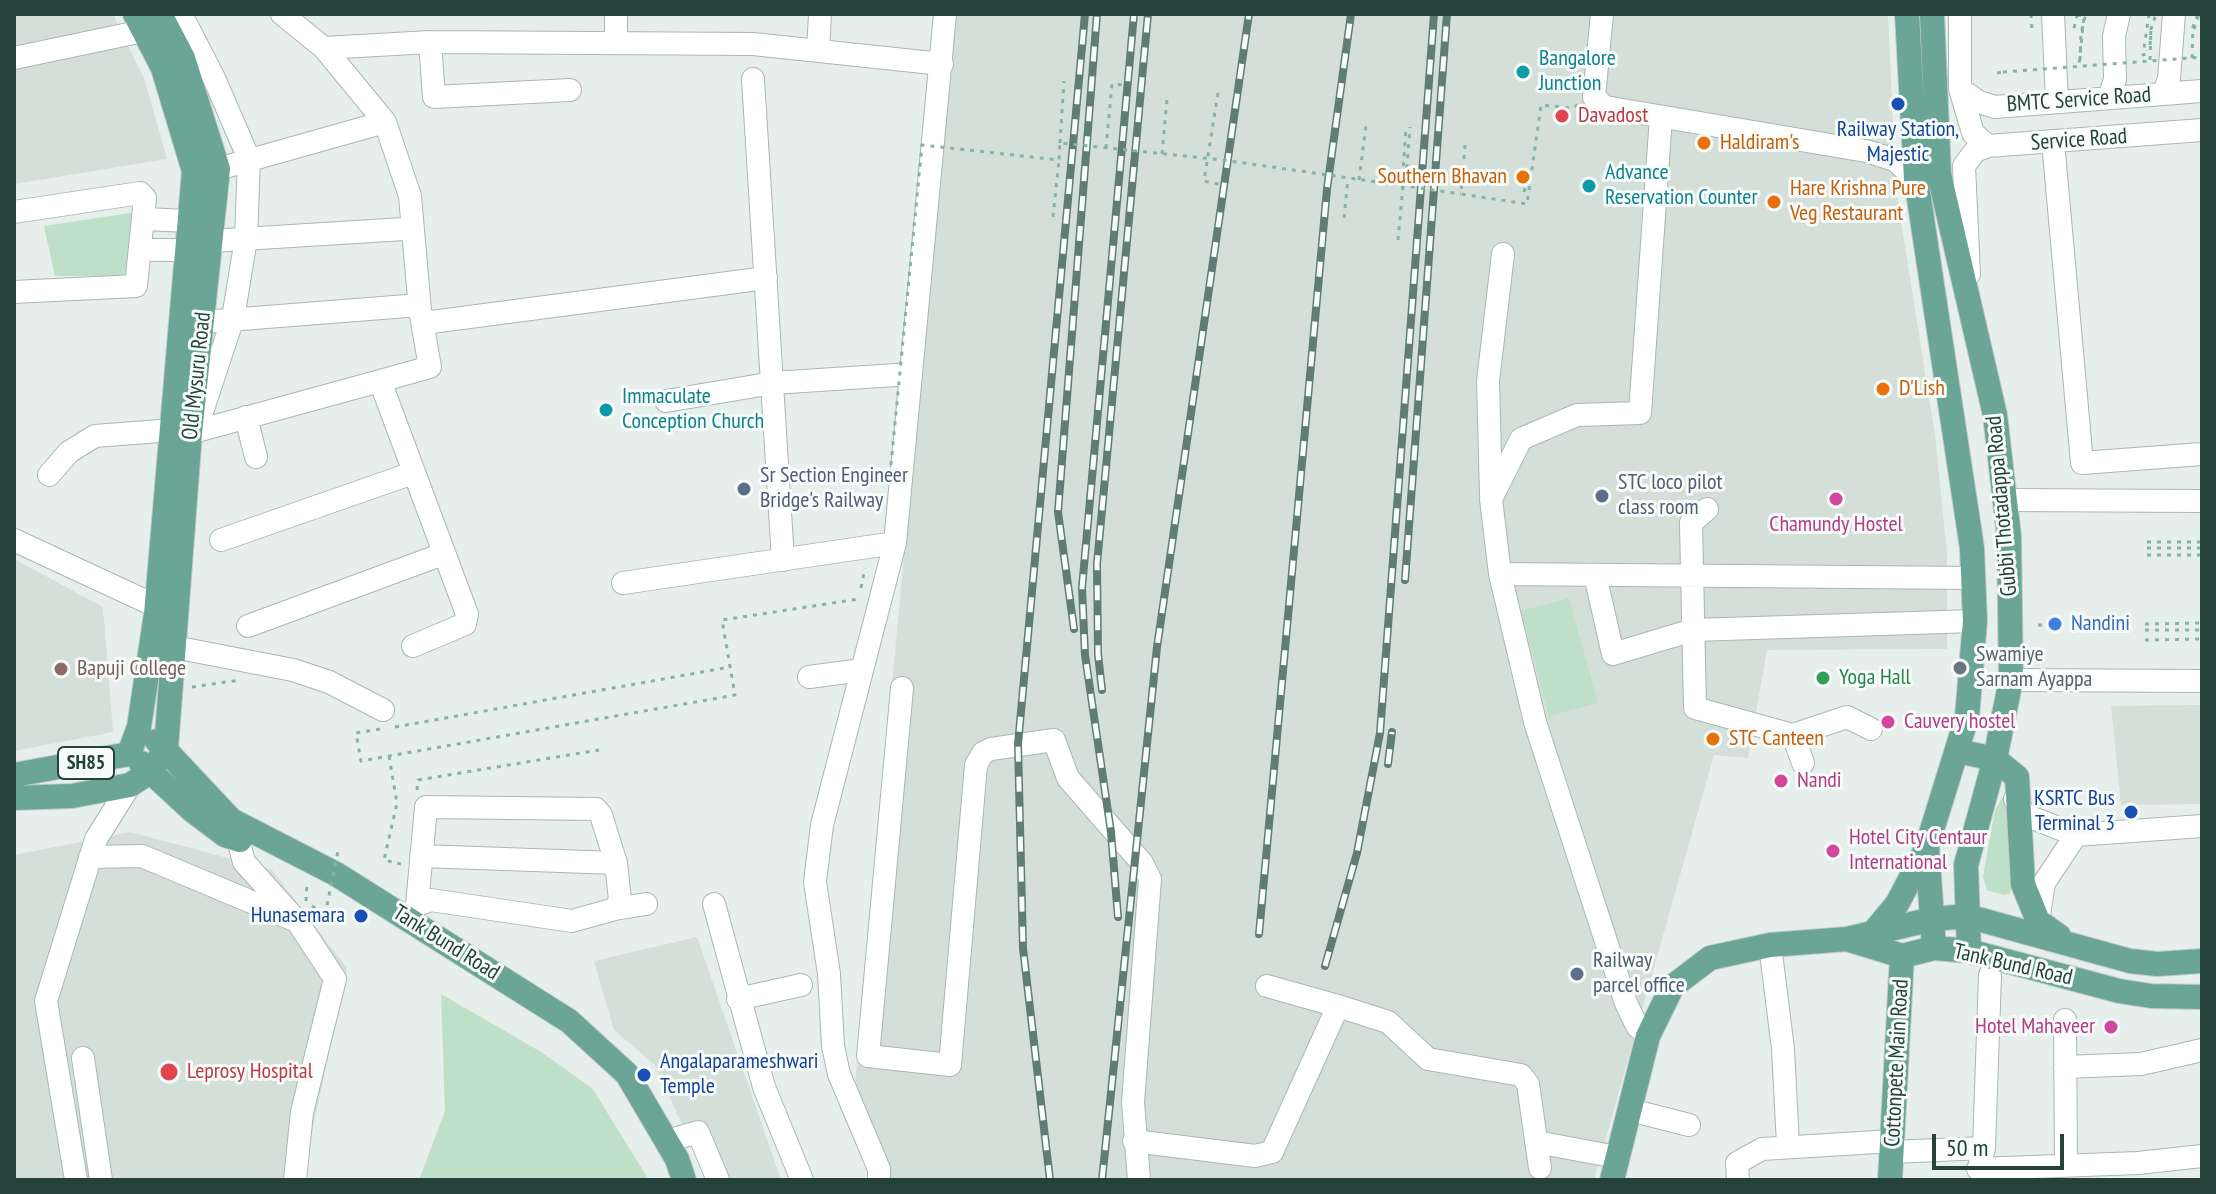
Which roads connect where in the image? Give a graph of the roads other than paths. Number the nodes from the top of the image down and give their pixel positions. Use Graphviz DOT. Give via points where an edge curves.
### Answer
graph roads {
  1 [pos="181,14"];
  2 [pos="282,14"];
  3 [pos="616,14"];
  4 [pos="820,14"];
  5 [pos="945,14"];
  6 [pos="1602,14"];
  7 [pos="1907,14"];
  8 [pos="1932,14"];
  9 [pos="1960,14"];
  10 [pos="2053,14"];
  11 [pos="2119,14"];
  12 [pos="2174,14"];
  13 [pos="146,20"];
  14 [pos="430,42"];
  15 [pos="616,42"];
  16 [pos="324,48"];
  17 [pos="818,51"];
  18 [pos="14,58"];
  19 [pos="942,64"];
  20 [pos="753,79"];
  21 [pos="1960,89"];
  22 [pos="570,90"];
  23 [pos="2202,91"];
  24 [pos="2163,94"];
  25 [pos="2109,98"];
  26 [pos="2057,102"];
  27 [pos="1661,117"];
  28 [pos="385,122"];
  29 [pos="2202,130"];
  30 [pos="2053,142"];
  31 [pos="1988,146"];
  32 [pos="249,159"];
  33 [pos="218,169"];
  34 [pos="1916,179"];
  35 [pos="14,212"];
  36 [pos="143,219"];
  37 [pos="189,221"];
  38 [pos="404,229"];
  39 [pos="246,239"];
  40 [pos="211,241"];
  41 [pos="141,250"];
  42 [pos="187,250"];
  43 [pos="1503,254"];
  44 [pos="766,278"];
  45 [pos="14,292"];
  46 [pos="407,306"];
  47 [pos="233,318"];
  48 [pos="1972,318"];
  49 [pos="203,322"];
  50 [pos="424,323"];
  51 [pos="911,374"];
  52 [pos="380,381"];
  53 [pos="773,383"];
  54 [pos="666,401"];
  55 [pos="246,417"];
  56 [pos="186,431"];
  57 [pos="2202,454"];
  58 [pos="256,457"];
  59 [pos="413,473"];
  60 [pos="49,475"];
  61 [pos="1491,499"];
  62 [pos="2006,500"];
  63 [pos="2202,501"];
  64 [pos="1707,509"];
  65 [pos="14,540"];
  66 [pos="221,540"];
  67 [pos="895,543"];
  68 [pos="443,554"];
  69 [pos="783,560"];
  70 [pos="1500,574"];
  71 [pos="1595,575"];
  72 [pos="1692,576"];
  73 [pos="1973,578"];
  74 [pos="623,583"];
  75 [pos="156,606"];
  76 [pos="1975,621"];
  77 [pos="248,626"];
  78 [pos="1693,630"];
  79 [pos="413,646"];
  80 [pos="174,647"];
  81 [pos="862,670"];
  82 [pos="809,677"];
  83 [pos="2011,680"];
  84 [pos="2202,681"];
  85 [pos="902,688"];
  86 [pos="383,710"];
  87 [pos="139,727"];
  88 [pos="1871,729"];
  89 [pos="1793,735"];
  90 [pos="166,748"];
  91 [pos="1957,751"];
  92 [pos="129,754"];
  93 [pos="1995,759"];
  94 [pos="1803,763"];
  95 [pos="151,771"];
  96 [pos="14,775"];
  97 [pos="130,785"];
  98 [pos="14,798"];
  99 [pos="2015,799"];
  100 [pos="2202,826"];
  101 [pos="2076,835"];
  102 [pos="238,840"];
  103 [pos="1927,846"];
  104 [pos="90,857"];
  105 [pos="411,860"];
  106 [pos="616,863"];
  107 [pos="646,904"];
  108 [pos="714,904"];
  109 [pos="615,909"];
  110 [pos="412,912"];
  111 [pos="1967,916"];
  112 [pos="1933,919"];
  113 [pos="297,921"];
  114 [pos="2038,921"];
  115 [pos="1873,933"];
  116 [pos="1847,939"];
  117 [pos="1770,945"];
  118 [pos="2075,947"];
  119 [pos="1934,948"];
  120 [pos="1969,951"];
  121 [pos="1902,956"];
  122 [pos="2202,961"];
  123 [pos="1990,975"];
  124 [pos="801,985"];
  125 [pos="1267,986"];
  126 [pos="2202,997"];
  127 [pos="738,999"];
  128 [pos="1338,1006"];
  129 [pos="2065,1020"];
  130 [pos="1648,1036"];
  131 [pos="2202,1050"];
  132 [pos="83,1058"];
  133 [pos="2065,1067"];
  134 [pos="1630,1110"];
  135 [pos="1689,1125"];
  136 [pos="667,1141"];
  137 [pos="1134,1141"];
  138 [pos="1536,1142"];
  139 [pos="1788,1145"];
  140 [pos="1892,1147"];
  141 [pos="2202,1156"];
  142 [pos="1980,1166"];
  143 [pos="1540,1168"];
  144 [pos="1614,1168"];
  145 [pos="2074,1170"];
  146 [pos="76,1180"];
  147 [pos="101,1180"];
  148 [pos="295,1180"];
  149 [pos="675,1180"];
  150 [pos="684,1180"];
  151 [pos="718,1180"];
  152 [pos="802,1180"];
  153 [pos="879,1180"];
  154 [pos="1139,1180"];
  155 [pos="1738,1180"];
  156 [pos="1890,1180"];
  1 -- 32 [label="street"];
  2 -- 16 [label="street"];
  3 -- 15 [label="street"];
  4 -- 17 [label="street"];
  5 -- 19 [label="street"];
  6 -- 27 [label="street" via="1594,97 1605,107"];
  7 -- 34 [label="main road, Gubbi Thotadappa Road"];
  8 -- 48 [label="main road, Gubbi Thotadappa Road" via="1939,174"];
  9 -- 21 [label="street"];
  10 -- 26 [label="street"];
  11 -- 25 [label="street"];
  12 -- 24 [label="street" via="2157,61"];
  13 -- 18 [label="street"];
  13 -- 33 [label="main road, Old Mysuru Road" via="183,58"];
  13 -- 37 [label="main road, Old Mysuru Road" via="194,171"];
  14 -- 15 [label="street"];
  14 -- 16 [label="street"];
  14 -- 22 [label="street" via="434,97"];
  15 -- 17 [label="street" via="753,44"];
  16 -- 28 [label="street"];
  17 -- 19 [label="street"];
  19 -- 51 [label="street"];
  20 -- 44 [label="street"];
  21 -- 26 [label="street, BMTC Service Road" via="1995,107"];
  21 -- 31 [label="street" via="1973,133"];
  23 -- 24 [label="street, BMTC Service Road"];
  24 -- 25 [label="street, BMTC Service Road"];
  25 -- 26 [label="street, BMTC Service Road"];
  27 -- 34 [label="street" via="1866,151 1895,160"];
  27 -- 61 [label="street" via="1640,413 1577,415 1521,439"];
  28 -- 32 [label="street"];
  28 -- 50 [label="street" via="410,196"];
  29 -- 30 [label="street, Service Road"];
  30 -- 31 [label="street, Service Road"];
  30 -- 57 [label="street" via="2082,463"];
  31 -- 48 [label="street" via="1975,151 1964,166"];
  32 -- 33 [label="street"];
  32 -- 39 [label="street"];
  33 -- 40 [label="main road, Old Mysuru Road"];
  34 -- 73 [label="main road, Gubbi Thotadappa Road"];
  35 -- 36 [label="street" via="140,193 145,198"];
  36 -- 37 [label="street"];
  36 -- 41 [label="street"];
  37 -- 42 [label="main road, Old Mysuru Road"];
  38 -- 39 [label="street"];
  39 -- 40 [label="street"];
  39 -- 47 [label="street"];
  40 -- 49 [label="main road, Old Mysuru Road"];
  41 -- 42 [label="street"];
  41 -- 45 [label="street" via="134,287"];
  42 -- 56 [label="main road, Old Mysuru Road"];
  43 -- 61 [label="street" via="1488,381"];
  44 -- 50 [label="street"];
  44 -- 53 [label="street"];
  46 -- 47 [label="street"];
  47 -- 49 [label="street"];
  47 -- 56 [label="street"];
  48 -- 62 [label="main road, Gubbi Thotadappa Road" via="1995,415"];
  49 -- 56 [label="main road, Old Mysuru Road"];
  50 -- 52 [label="street" via="430,367"];
  51 -- 53 [label="street"];
  51 -- 67 [label="street"];
  52 -- 55 [label="street"];
  52 -- 59 [label="street"];
  53 -- 54 [label="street"];
  53 -- 69 [label="street"];
  55 -- 56 [label="street"];
  55 -- 58 [label="street"];
  56 -- 60 [label="street" via="95,436 69,452"];
  56 -- 75 [label="main road, Old Mysuru Road"];
  56 -- 80 [label="main road, Old Mysuru Road"];
  59 -- 66 [label="street"];
  59 -- 68 [label="street"];
  61 -- 70 [label="street"];
  62 -- 63 [label="street"];
  62 -- 83 [label="main road, Gubbi Thotadappa Road"];
  64 -- 72 [label="street" via="1691,523"];
  65 -- 75 [label="street"];
  67 -- 69 [label="street"];
  67 -- 81 [label="street"];
  68 -- 77 [label="street"];
  68 -- 79 [label="street" via="467,619"];
  69 -- 74 [label="street"];
  70 -- 71 [label="street"];
  70 -- 130 [label="street" via="1535,722 1626,1003"];
  71 -- 72 [label="street"];
  71 -- 78 [label="street" via="1613,654"];
  72 -- 73 [label="street"];
  72 -- 78 [label="street"];
  73 -- 76 [label="main road, Gubbi Thotadappa Road"];
  75 -- 87 [label="main road, Old Mysuru Road"];
  76 -- 78 [label="street"];
  76 -- 91 [label="main road, Gubbi Thotadappa Road" via="1967,717"];
  78 -- 89 [label="street" via="1695,708"];
  80 -- 86 [label="street" via="293,670"];
  80 -- 90 [label="main road, Old Mysuru Road"];
  81 -- 82 [label="street"];
  81 -- 153 [label="street" via="822,825 815,882 839,1074"];
  83 -- 84 [label="street"];
  83 -- 93 [label="main road, Gubbi Thotadappa Road"];
  85 -- 137 [label="street" via="868,1056 950,1065 976,765 991,749 1054,740 1068,778 1150,879"];
  87 -- 90 [label="main road, Tank Bund Road"];
  87 -- 92 [label="main road, SH85"];
  88 -- 89 [label="street" via="1847,717"];
  89 -- 94 [label="street"];
  90 -- 95 [label="main road, SH85"];
  90 -- 110 [label="main road, Tank Bund Road" via="231,820"];
  91 -- 93 [label="main road"];
  91 -- 103 [label="main road, Gubbi Thotadappa Road"];
  92 -- 95 [label="main road, Tank Bund Road"];
  92 -- 96 [label="main road, SH85"];
  93 -- 99 [label="main road" via="2017,777"];
  93 -- 111 [label="main road, Gubbi Thotadappa Road" via="1966,865"];
  95 -- 97 [label="main road, SH85"];
  95 -- 102 [label="main road, Tank Bund Road" via="193,811"];
  97 -- 98 [label="main road, SH85" via="72,796"];
  97 -- 104 [label="street"];
  99 -- 101 [label="street" via="2025,815"];
  99 -- 114 [label="main road" via="2023,884"];
  100 -- 101 [label="street"];
  101 -- 114 [label="street" via="2044,883"];
  102 -- 113 [label="street" via="244,862"];
  102 -- 149 [label="main road, Tank Bund Road" via="308,869 564,1028 620,1079"];
  103 -- 112 [label="main road, Gubbi Thotadappa Road"];
  103 -- 115 [label="main road" via="1897,904"];
  104 -- 113 [label="street" via="142,856"];
  104 -- 146 [label="street" via="46,1001"];
  105 -- 106 [label="street"];
  105 -- 106 [label="street" via="426,807 596,809"];
  105 -- 110 [label="street"];
  106 -- 109 [label="street" via="620,900"];
  107 -- 109 [label="street"];
  108 -- 127 [label="street"];
  109 -- 110 [label="street" via="572,921 431,900"];
  110 -- 136 [label="main road, Tank Bund Road" via="569,1021 627,1074"];
  111 -- 112 [label="main road, Tank Bund Road"];
  111 -- 118 [label="main road, Tank Bund Road"];
  111 -- 120 [label="main road, Gubbi Thotadappa Road"];
  112 -- 115 [label="main road"];
  112 -- 119 [label="main road, Tank Bund Road"];
  113 -- 148 [label="street" via="335,979 302,1112"];
  114 -- 118 [label="main road"];
  115 -- 116 [label="main road"];
  116 -- 117 [label="main road"];
  116 -- 121 [label="main road, Cottonpete Main Road"];
  117 -- 130 [label="main road" via="1710,958 1672,987"];
  117 -- 139 [label="street"];
  118 -- 122 [label="main road, Tank Bund Road" via="2157,964"];
  119 -- 120 [label="main road, Tank Bund Road"];
  119 -- 121 [label="main road"];
  120 -- 126 [label="main road, Tank Bund Road" via="2119,991"];
  121 -- 140 [label="main road, Cottonpete Main Road"];
  123 -- 142 [label="street"];
  124 -- 127 [label="street"];
  125 -- 128 [label="street"];
  127 -- 152 [label="street" via="764,1087"];
  128 -- 137 [label="street" via="1272,1152 1255,1156"];
  128 -- 138 [label="street" via="1388,1022 1428,1059 1521,1075 1528,1084"];
  129 -- 133 [label="street"];
  130 -- 134 [label="main road"];
  131 -- 133 [label="street" via="2141,1064"];
  132 -- 147 [label="street"];
  133 -- 145 [label="street"];
  134 -- 135 [label="street"];
  134 -- 144 [label="main road"];
  136 -- 150 [label="main road, Tank Bund Road"];
  136 -- 151 [label="street" via="698,1132"];
  137 -- 154 [label="street"];
  138 -- 143 [label="street"];
  138 -- 144 [label="street"];
  139 -- 140 [label="street"];
  139 -- 155 [label="street" via="1762,1149 1737,1163"];
  140 -- 142 [label="street"];
  140 -- 156 [label="main road, Cottonpete Main Road"];
  141 -- 145 [label="street"];
  142 -- 145 [label="street"];
}
